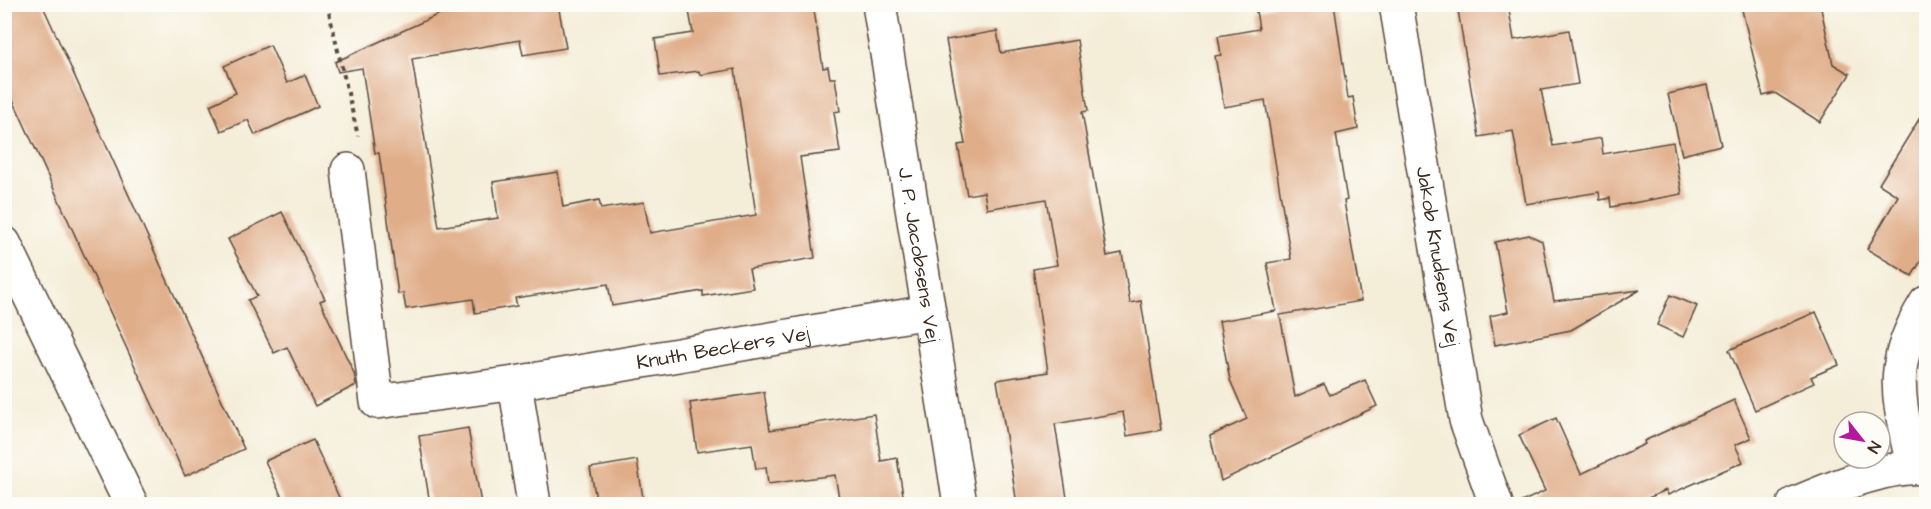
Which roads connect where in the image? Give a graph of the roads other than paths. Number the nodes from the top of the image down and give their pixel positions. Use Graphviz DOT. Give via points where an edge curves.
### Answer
graph roads {
  1 [pos="879,4"];
  2 [pos="1396,4"];
  3 [pos="348,170"];
  4 [pos="4,243"];
  5 [pos="1926,303"];
  6 [pos="928,312"];
  7 [pos="515,383"];
  8 [pos="1920,467"];
  9 [pos="131,504"];
  10 [pos="534,504"];
  11 [pos="960,504"];
  12 [pos="1496,504"];
  13 [pos="1794,504"];
  1 -- 6 [label="street, J. P. Jacobsens Vej"];
  2 -- 12 [label="street, Jakob Knudsens Vej" via="1466,420"];
  3 -- 7 [label="street, Knuth Beckers Vej" via="377,402"];
  4 -- 9 [label="street"];
  5 -- 8 [label="street" via="1899,360 1898,390"];
  6 -- 7 [label="street, Knuth Beckers Vej"];
  6 -- 11 [label="street, J. P. Jacobsens Vej"];
  7 -- 10 [label="street"];
  8 -- 13 [label="street" via="1836,486"];
}
